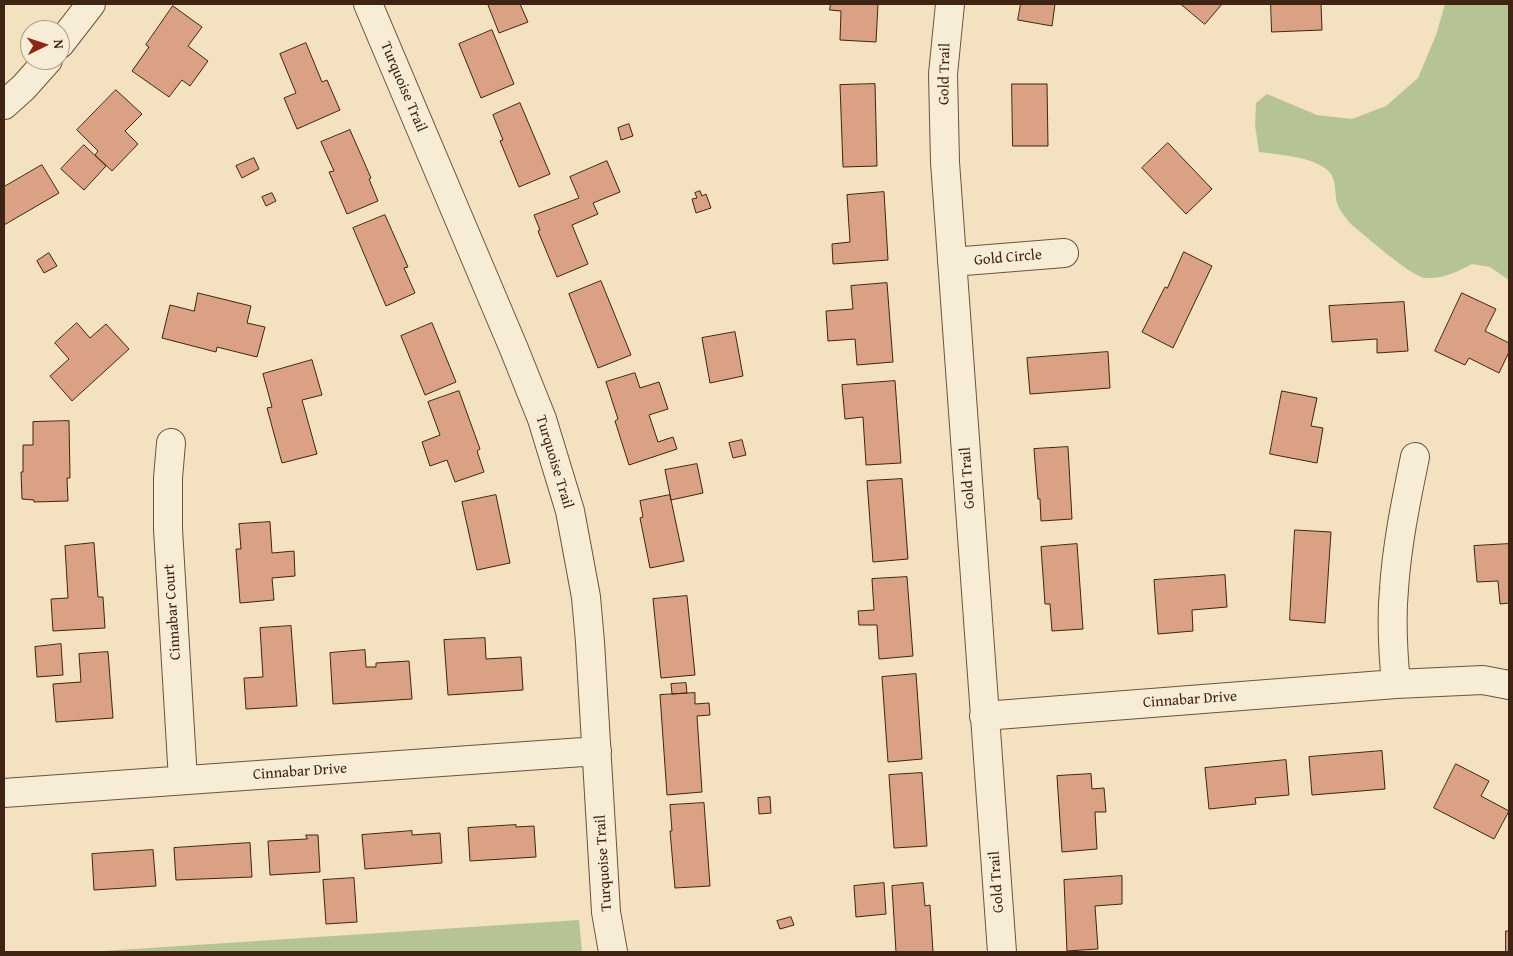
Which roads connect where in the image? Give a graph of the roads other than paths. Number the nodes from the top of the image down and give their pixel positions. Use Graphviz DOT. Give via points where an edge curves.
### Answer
graph roads {
  1 [pos="91,4"];
  2 [pos="368,4"];
  3 [pos="950,4"];
  4 [pos="70,31"];
  5 [pos="39,70"];
  6 [pos="4,105"];
  7 [pos="1064,253"];
  8 [pos="952,262"];
  9 [pos="171,444"];
  10 [pos="1415,457"];
  11 [pos="1396,684"];
  12 [pos="1509,685"];
  13 [pos="984,716"];
  14 [pos="597,751"];
  15 [pos="183,780"];
  16 [pos="4,793"];
  17 [pos="613,952"];
  18 [pos="1002,952"];
  1 -- 4 [label="street"];
  2 -- 14 [label="street, Turquoise Trail" via="514,349 557,467 570,510 586,597"];
  3 -- 8 [label="street, Gold Trail" via="943,74"];
  5 -- 6 [label="street"];
  7 -- 8 [label="street, Gold Circle"];
  8 -- 13 [label="street, Gold Trail"];
  9 -- 15 [label="street, Cinnabar Court" via="168,529"];
  10 -- 11 [label="street" via="1394,590"];
  11 -- 12 [label="street, Cinnabar Drive" via="1483,680"];
  11 -- 13 [label="street, Cinnabar Drive"];
  13 -- 18 [label="street, Gold Trail"];
  14 -- 15 [label="street, Cinnabar Drive"];
  14 -- 17 [label="street, Turquoise Trail" via="606,912"];
  15 -- 16 [label="street, Cinnabar Drive"];
}
